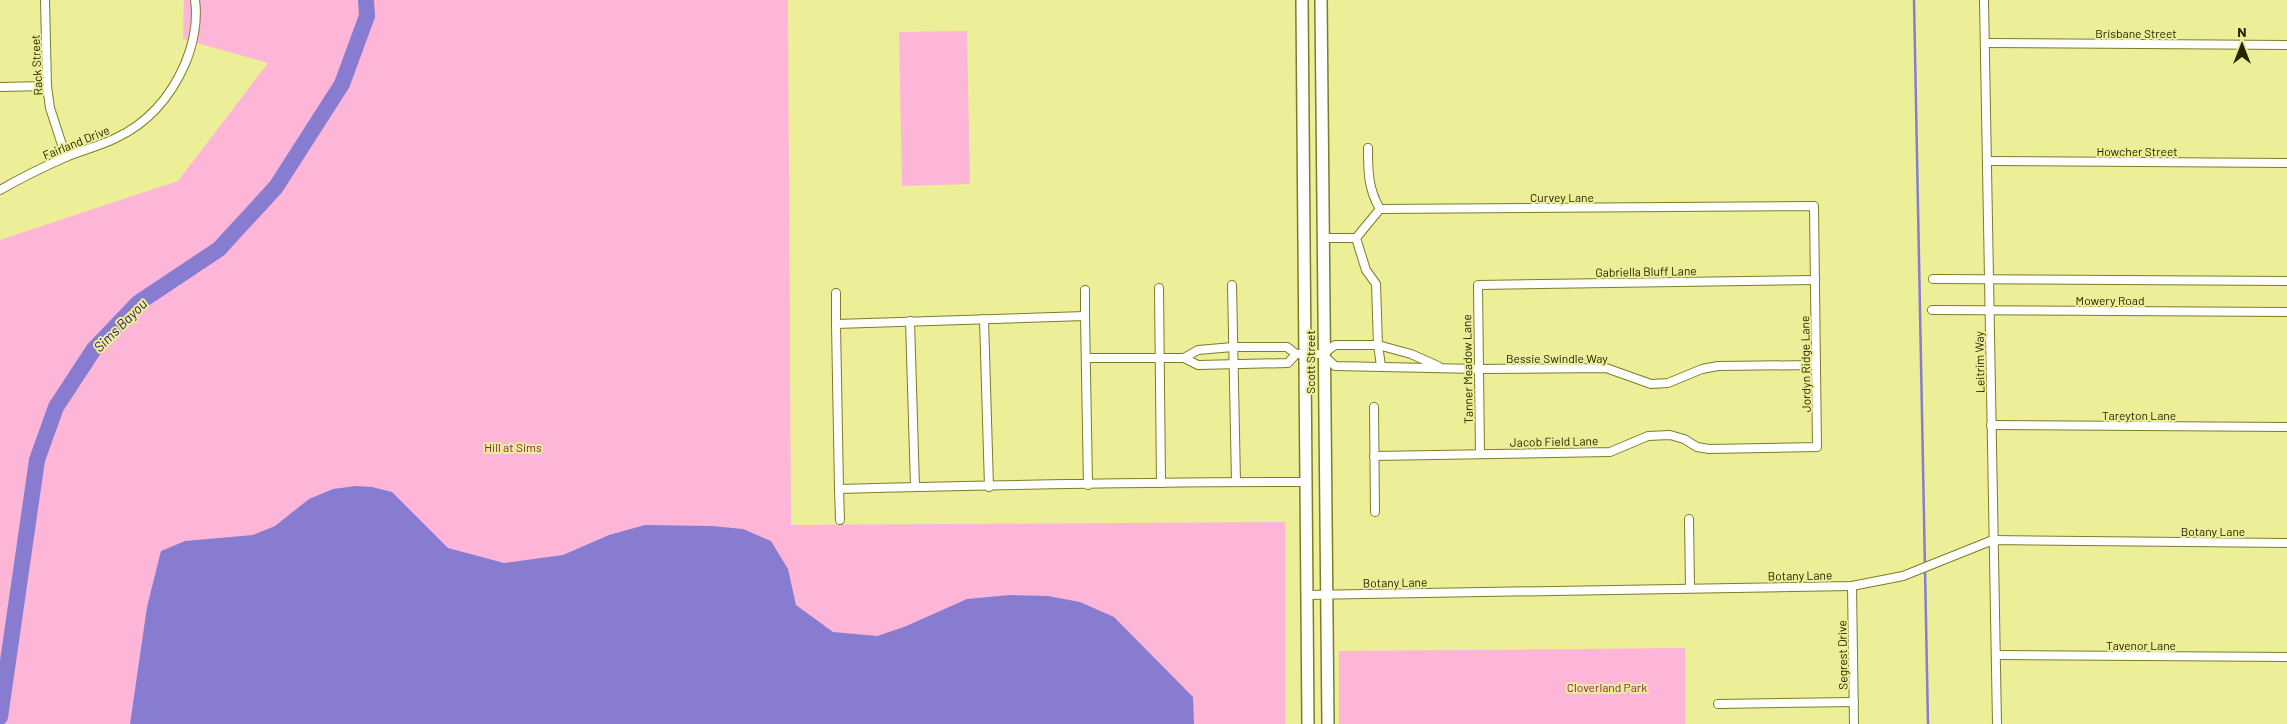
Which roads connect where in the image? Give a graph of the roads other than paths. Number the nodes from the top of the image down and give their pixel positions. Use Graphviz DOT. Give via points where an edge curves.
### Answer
graph roads {
  1 [pos="45,0"];
  2 [pos="195,0"];
  3 [pos="1302,0"];
  4 [pos="1321,0"];
  5 [pos="1984,0"];
  6 [pos="1985,43"];
  7 [pos="2287,45"];
  8 [pos="46,86"];
  9 [pos="0,87"];
  10 [pos="1304,147"];
  11 [pos="1323,147"];
  12 [pos="1368,148"];
  13 [pos="66,157"];
  14 [pos="1987,161"];
  15 [pos="2287,163"];
  16 [pos="0,190"];
  17 [pos="1814,206"];
  18 [pos="1380,210"];
  19 [pos="1323,238"];
  20 [pos="1356,238"];
  21 [pos="1933,279"];
  22 [pos="1989,279"];
  23 [pos="1815,280"];
  24 [pos="2287,281"];
  25 [pos="1232,285"];
  26 [pos="1478,285"];
  27 [pos="1159,288"];
  28 [pos="1085,290"];
  29 [pos="836,293"];
  30 [pos="1932,310"];
  31 [pos="1990,310"];
  32 [pos="2287,312"];
  33 [pos="1085,316"];
  34 [pos="984,319"];
  35 [pos="910,321"];
  36 [pos="836,324"];
  37 [pos="1378,345"];
  38 [pos="1233,347"];
  39 [pos="1259,347"];
  40 [pos="1301,354"];
  41 [pos="1323,354"];
  42 [pos="1086,358"];
  43 [pos="1160,358"];
  44 [pos="1184,358"];
  45 [pos="1260,364"];
  46 [pos="1233,365"];
  47 [pos="1816,365"];
  48 [pos="1381,366"];
  49 [pos="1442,367"];
  50 [pos="1478,369"];
  51 [pos="1374,407"];
  52 [pos="1992,425"];
  53 [pos="2287,427"];
  54 [pos="1817,447"];
  55 [pos="1480,454"];
  56 [pos="1374,456"];
  57 [pos="1236,482"];
  58 [pos="1306,482"];
  59 [pos="1161,483"];
  60 [pos="1088,485"];
  61 [pos="915,487"];
  62 [pos="989,487"];
  63 [pos="839,489"];
  64 [pos="1375,512"];
  65 [pos="1689,519"];
  66 [pos="840,520"];
  67 [pos="1994,540"];
  68 [pos="2287,543"];
  69 [pos="1852,586"];
  70 [pos="1690,588"];
  71 [pos="1306,594"];
  72 [pos="1326,594"];
  73 [pos="1996,655"];
  74 [pos="2287,657"];
  75 [pos="1854,702"];
  76 [pos="1718,704"];
  77 [pos="1308,724"];
  78 [pos="1328,724"];
  79 [pos="1854,724"];
  80 [pos="1997,724"];
  1 -- 8 [label="street, Rack Street"];
  2 -- 13 [label="street, Fairland Drive" via="189,54 163,102 144,120 116,138"];
  3 -- 10 [label="main road, Scott Street"];
  4 -- 11 [label="main road, Scott Street"];
  5 -- 6 [label="street, Leitrim Way"];
  6 -- 7 [label="street, Brisbane Street"];
  6 -- 14 [label="street, Leitrim Way"];
  8 -- 9 [label="street"];
  8 -- 13 [label="street, Rack Street"];
  10 -- 11 [label="main road"];
  10 -- 40 [label="main road, Scott Street"];
  11 -- 19 [label="main road, Scott Street"];
  12 -- 18 [label="street" via="1368,182"];
  13 -- 16 [label="street, Fairland Drive"];
  14 -- 15 [label="street, Howcher Street"];
  14 -- 22 [label="street, Leitrim Way"];
  17 -- 18 [label="street, Curvey Lane"];
  17 -- 23 [label="street, Jordyn Ridge Lane"];
  18 -- 20 [label="street"];
  19 -- 20 [label="street"];
  19 -- 41 [label="main road, Scott Street"];
  20 -- 37 [label="street" via="1366,270 1376,284"];
  21 -- 22 [label="street, Mowery Road"];
  22 -- 24 [label="street, Mowery Road"];
  22 -- 31 [label="street, Leitrim Way"];
  23 -- 26 [label="street, Gabriella Bluff Lane"];
  23 -- 47 [label="street, Jordyn Ridge Lane"];
  25 -- 38 [label="street"];
  26 -- 50 [label="street, Tanner Meadow Lane"];
  27 -- 43 [label="street"];
  28 -- 33 [label="street"];
  29 -- 36 [label="street"];
  30 -- 31 [label="street, Mowery Road"];
  31 -- 32 [label="street, Mowery Road"];
  31 -- 52 [label="street, Leitrim Way"];
  33 -- 34 [label="street"];
  33 -- 42 [label="street"];
  34 -- 35 [label="street"];
  34 -- 62 [label="street"];
  35 -- 36 [label="street"];
  35 -- 61 [label="street"];
  36 -- 63 [label="street"];
  37 -- 41 [label="street, Bessie Swindle Way" via="1335,345"];
  37 -- 48 [label="street"];
  37 -- 49 [label="street, Bessie Swindle Way" via="1412,354"];
  38 -- 39 [label="street"];
  38 -- 44 [label="street" via="1198,350"];
  38 -- 46 [label="street"];
  39 -- 40 [label="street" via="1287,347"];
  39 -- 45 [label="street"];
  40 -- 41 [label="street, Bessie Swindle Way"];
  40 -- 45 [label="street" via="1288,363"];
  40 -- 58 [label="main road, Scott Street"];
  41 -- 48 [label="street, Bessie Swindle Way" via="1334,366"];
  41 -- 72 [label="main road, Scott Street"];
  42 -- 43 [label="street"];
  42 -- 60 [label="street"];
  43 -- 44 [label="street"];
  43 -- 59 [label="street"];
  44 -- 46 [label="street" via="1198,365"];
  45 -- 46 [label="street"];
  46 -- 57 [label="street"];
  47 -- 50 [label="street, Bessie Swindle Way" via="1718,366 1660,384 1606,368"];
  47 -- 54 [label="street, Jordyn Ridge Lane"];
  48 -- 49 [label="street, Bessie Swindle Way"];
  49 -- 50 [label="street, Bessie Swindle Way"];
  50 -- 55 [label="street, Tanner Meadow Lane"];
  51 -- 56 [label="street"];
  52 -- 53 [label="street, Tareyton Lane"];
  52 -- 67 [label="street, Leitrim Way"];
  54 -- 55 [label="street, Jacob Field Lane" via="1709,450 1670,435 1648,436 1610,452"];
  55 -- 56 [label="street, Jacob Field Lane"];
  56 -- 64 [label="street"];
  57 -- 58 [label="street"];
  57 -- 59 [label="street"];
  58 -- 71 [label="main road, Scott Street"];
  59 -- 60 [label="street"];
  60 -- 62 [label="street"];
  61 -- 62 [label="street"];
  61 -- 63 [label="street"];
  63 -- 66 [label="street"];
  65 -- 70 [label="street"];
  67 -- 68 [label="street, Botany Lane"];
  67 -- 69 [label="street, Botany Lane" via="1893,579"];
  67 -- 73 [label="street, Leitrim Way"];
  69 -- 70 [label="street, Botany Lane"];
  69 -- 75 [label="street, Segrest Drive"];
  70 -- 72 [label="street, Botany Lane"];
  71 -- 72 [label="street, Botany Lane"];
  71 -- 77 [label="main road, Scott Street"];
  72 -- 78 [label="main road, Scott Street"];
  73 -- 74 [label="street, Tavenor Lane"];
  73 -- 80 [label="street, Leitrim Way"];
  75 -- 76 [label="street"];
  75 -- 79 [label="street, Segrest Drive"];
}
